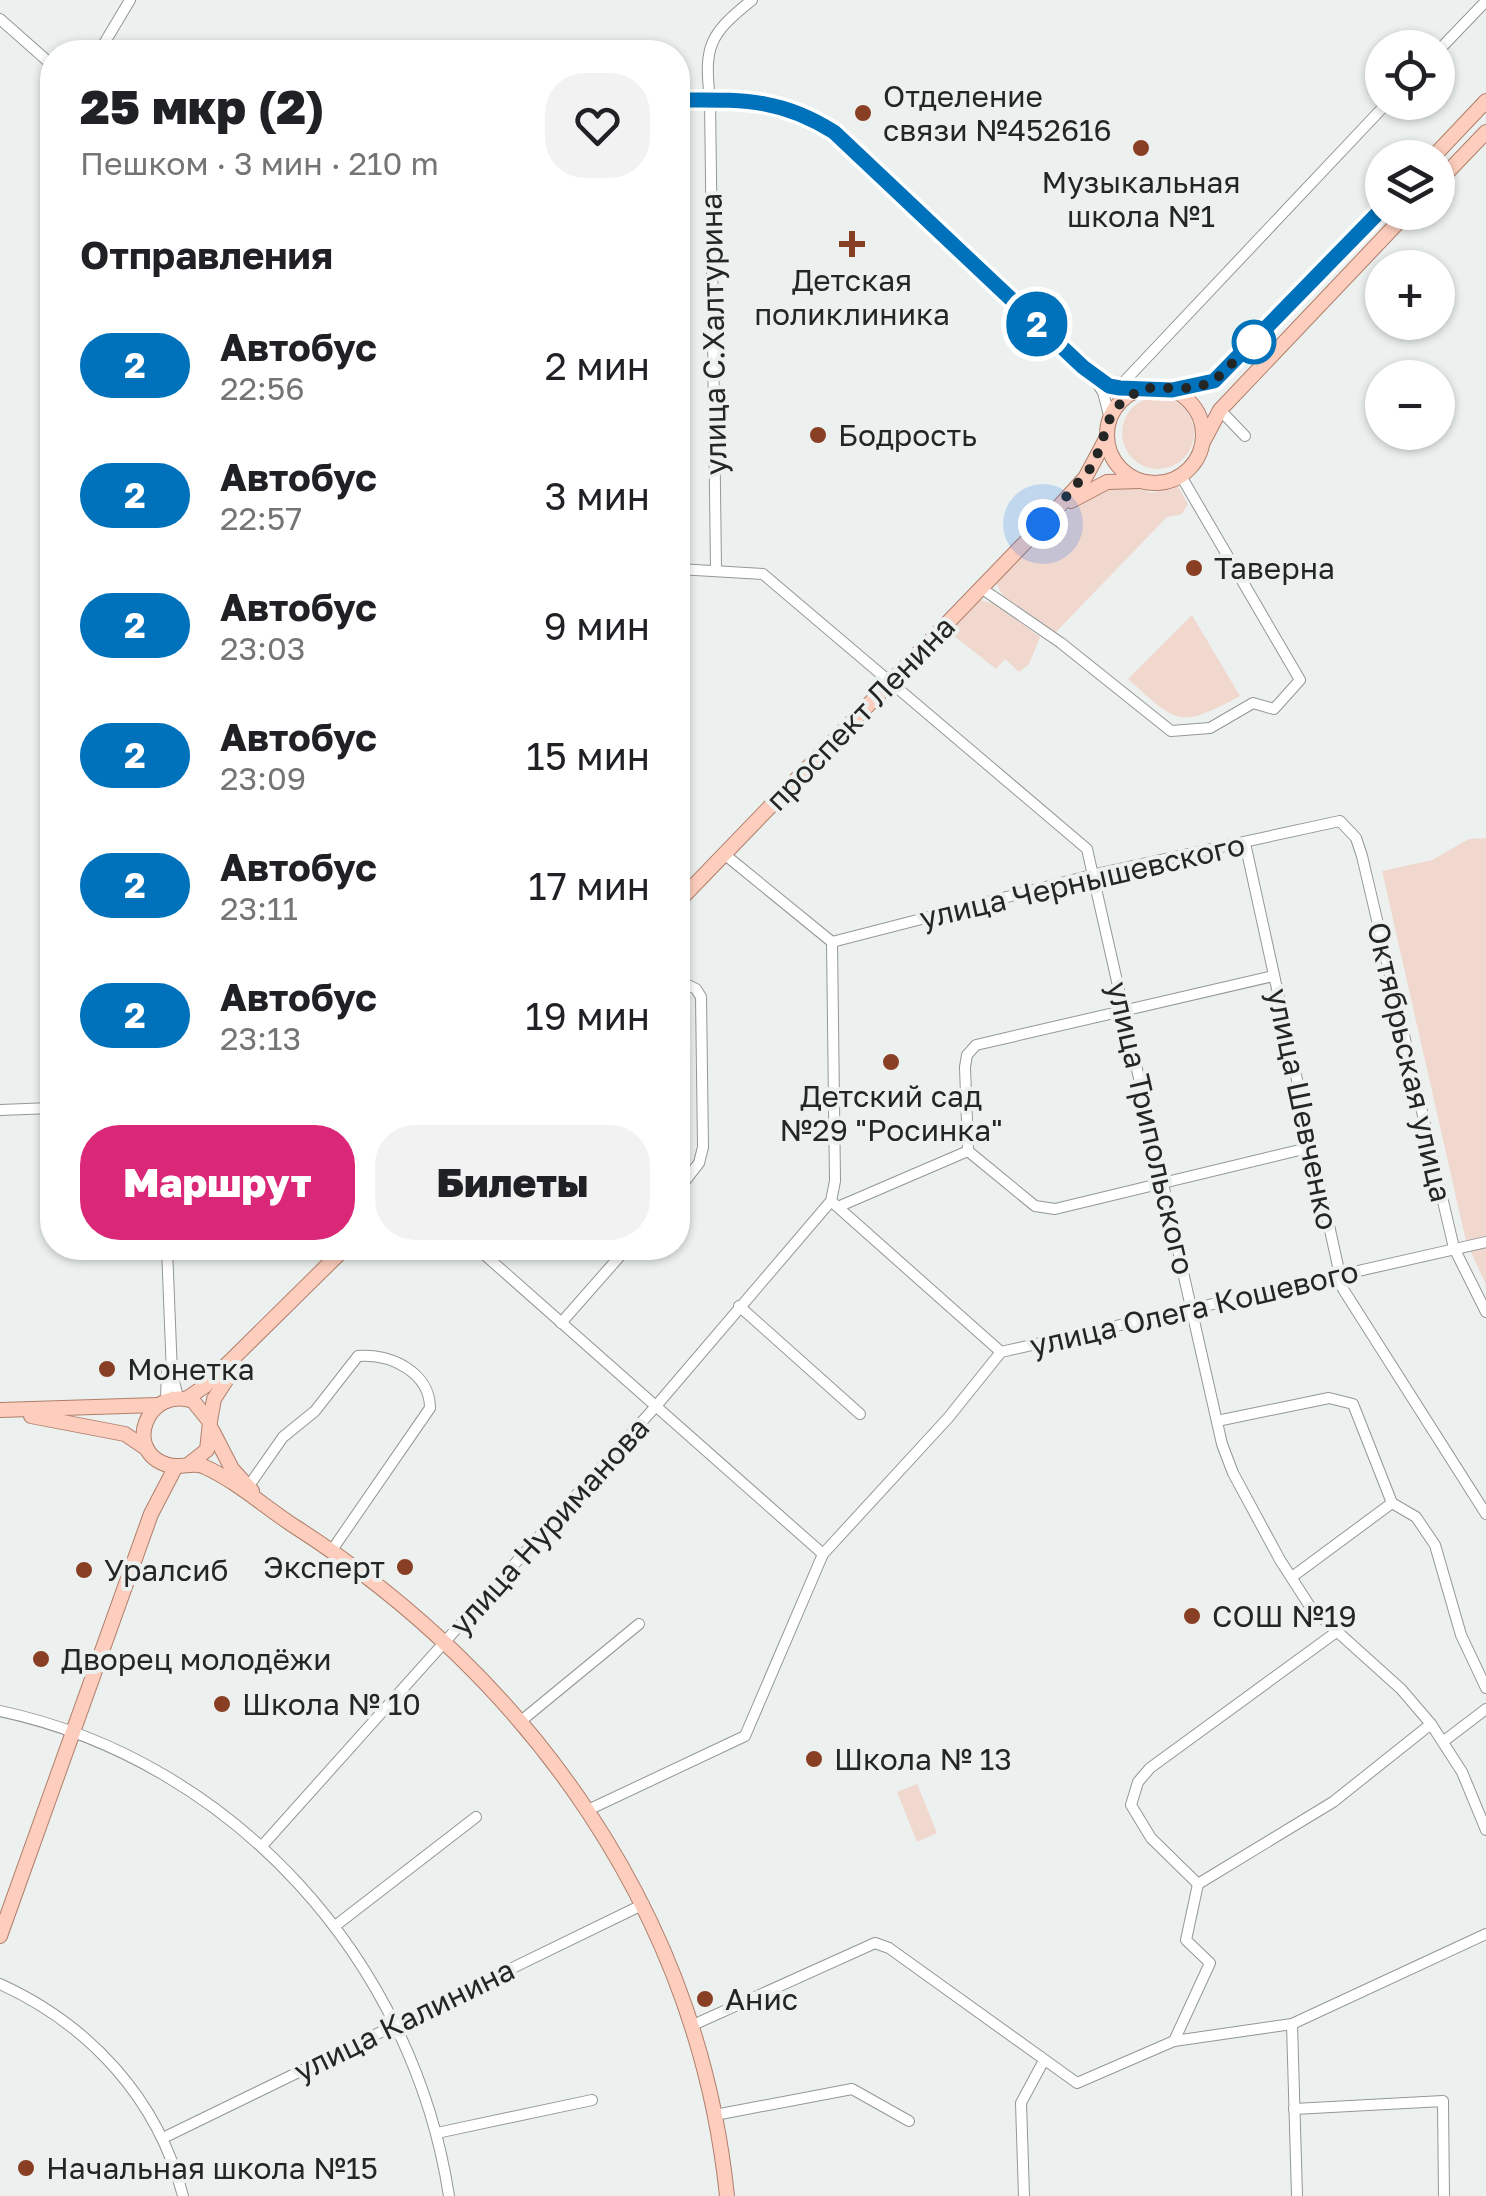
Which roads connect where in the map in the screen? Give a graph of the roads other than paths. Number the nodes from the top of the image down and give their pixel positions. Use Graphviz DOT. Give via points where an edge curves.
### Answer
graph roads {
  1 [pos="130,0"];
  2 [pos="752,0"];
  3 [pos="1486,1"];
  4 [pos="0,20"];
  5 [pos="1455,33"];
  6 [pos="106,40"];
  7 [pos="40,55"];
  8 [pos="690,100"];
  9 [pos="710,100"];
  10 [pos="1486,101"];
  11 [pos="1371,120"];
  12 [pos="1486,132"];
  13 [pos="1449,140"];
  14 [pos="1455,164"];
  15 [pos="1365,227"];
  16 [pos="1391,230"];
  17 [pos="1083,367"];
  18 [pos="1120,388"];
  19 [pos="1144,388"];
  20 [pos="1172,390"];
  21 [pos="1220,410"];
  22 [pos="1110,418"];
  23 [pos="1245,436"];
  24 [pos="1107,437"];
  25 [pos="1202,442"];
  26 [pos="1181,476"];
  27 [pos="1142,482"];
  28 [pos="1043,524"];
  29 [pos="716,568"];
  30 [pos="690,569"];
  31 [pos="981,588"];
  32 [pos="891,681"];
  33 [pos="1332,821"];
  34 [pos="1244,843"];
  35 [pos="729,858"];
  36 [pos="1096,874"];
  37 [pos="690,890"];
  38 [pos="832,942"];
  39 [pos="1273,976"];
  40 [pos="690,986"];
  41 [pos="1124,1009"];
  42 [pos="40,1108"];
  43 [pos="0,1110"];
  44 [pos="1312,1147"];
  45 [pos="968,1151"];
  46 [pos="690,1175"];
  47 [pos="1165,1182"];
  48 [pos="836,1204"];
  49 [pos="1486,1242"];
  50 [pos="1454,1248"];
  51 [pos="167,1260"];
  52 [pos="333,1260"];
  53 [pos="491,1260"];
  54 [pos="616,1260"];
  55 [pos="1339,1275"];
  56 [pos="739,1306"];
  57 [pos="284,1308"];
  58 [pos="1191,1308"];
  59 [pos="1486,1312"];
  60 [pos="560,1322"];
  61 [pos="1000,1352"];
  62 [pos="171,1400"];
  63 [pos="656,1406"];
  64 [pos="3,1411"];
  65 [pos="860,1414"];
  66 [pos="1217,1421"];
  67 [pos="211,1425"];
  68 [pos="153,1456"];
  69 [pos="183,1465"];
  70 [pos="248,1487"];
  71 [pos="1392,1503"];
  72 [pos="152,1514"];
  73 [pos="1486,1514"];
  74 [pos="278,1515"];
  75 [pos="332,1550"];
  76 [pos="823,1554"];
  77 [pos="1292,1578"];
  78 [pos="639,1624"];
  79 [pos="1334,1633"];
  80 [pos="446,1642"];
  81 [pos="1486,1688"];
  82 [pos="1486,1709"];
  83 [pos="0,1711"];
  84 [pos="521,1721"];
  85 [pos="1430,1724"];
  86 [pos="74,1731"];
  87 [pos="1444,1741"];
  88 [pos="588,1810"];
  89 [pos="476,1818"];
  90 [pos="1486,1830"];
  91 [pos="262,1846"];
  92 [pos="1198,1884"];
  93 [pos="645,1904"];
  94 [pos="335,1926"];
  95 [pos="1486,1934"];
  96 [pos="0,1936"];
  97 [pos="0,1984"];
  98 [pos="396,2023"];
  99 [pos="1292,2024"];
  100 [pos="692,2025"];
  101 [pos="1174,2041"];
  102 [pos="1043,2062"];
  103 [pos="592,2100"];
  104 [pos="1294,2109"];
  105 [pos="716,2115"];
  106 [pos="908,2121"];
  107 [pos="436,2133"];
  108 [pos="163,2138"];
  109 [pos="183,2196"];
  110 [pos="449,2196"];
  111 [pos="727,2196"];
  112 [pos="1024,2196"];
  113 [pos="1297,2196"];
  114 [pos="1444,2196"];
  1 -- 6 [label="street"];
  2 -- 9 [label="street, улица С.Халтурина" via="705,54"];
  3 -- 5 [label="street"];
  4 -- 7 [label="street"];
  8 -- 9 [label="street"];
  9 -- 17 [label="street" via="786,106 834,132"];
  9 -- 29 [label="street, улица С.Халтурина"];
  10 -- 13 [label="main road"];
  11 -- 18 [label="street"];
  12 -- 14 [label="main road"];
  15 -- 20 [label="main road" via="1228,370 1196,388"];
  16 -- 21 [label="main road"];
  17 -- 18 [label="street"];
  17 -- 22 [label="street" via="1103,392"];
  18 -- 19 [label="street"];
  19 -- 20 [label="main road"];
  19 -- 22 [label="main road"];
  20 -- 25 [label="main road" via="1192,406"];
  21 -- 23 [label="street"];
  21 -- 25 [label="main road"];
  22 -- 24 [label="main road"];
  24 -- 27 [label="main road" via="1117,465"];
  24 -- 28 [label="main road, проспект Ленина" via="1084,478"];
  25 -- 26 [label="main road"];
  26 -- 27 [label="main road"];
  26 -- 31 [label="street" via="1300,680 1274,708 1253,703 1210,728 1171,731"];
  27 -- 28 [label="main road, проспект Ленина" via="1091,488"];
  28 -- 31 [label="main road, проспект Ленина"];
  29 -- 30 [label="street"];
  29 -- 32 [label="street" via="762,574"];
  31 -- 32 [label="main road, проспект Ленина"];
  32 -- 36 [label="street" via="1087,849"];
  32 -- 37 [label="main road, проспект Ленина"];
  33 -- 34 [label="street, улица Чернышевского"];
  33 -- 50 [label="street, Октябрьская улица" via="1352,831 1362,856"];
  34 -- 36 [label="street, улица Чернышевского"];
  34 -- 39 [label="street, улица Шевченко"];
  35 -- 38 [label="street"];
  36 -- 38 [label="street, улица Чернышевского"];
  36 -- 41 [label="street, улица Трипольского"];
  38 -- 48 [label="street"];
  39 -- 41 [label="street"];
  39 -- 44 [label="street, улица Шевченко"];
  40 -- 46 [label="street" via="701,997 704,1130 699,1164"];
  41 -- 45 [label="street" via="976,1045 965,1068"];
  41 -- 47 [label="street, улица Трипольского"];
  42 -- 43 [label="street"];
  44 -- 47 [label="street"];
  44 -- 55 [label="street, улица Шевченко"];
  45 -- 47 [label="street" via="1036,1206 1055,1209"];
  45 -- 48 [label="street"];
  47 -- 58 [label="street, улица Трипольского"];
  48 -- 56 [label="street, улица Нуриманова"];
  48 -- 61 [label="street"];
  49 -- 50 [label="street, улица Олега Кошевого"];
  50 -- 55 [label="street, улица Олега Кошевого"];
  50 -- 59 [label="street, Октябрьская улица"];
  51 -- 62 [label="street"];
  52 -- 57 [label="main road"];
  53 -- 60 [label="street"];
  54 -- 60 [label="street"];
  55 -- 58 [label="street, улица Олега Кошевого"];
  55 -- 73 [label="street, улица Шевченко" via="1352,1308"];
  56 -- 63 [label="street, улица Нуриманова"];
  56 -- 65 [label="street"];
  57 -- 62 [label="main road" via="197,1394"];
  57 -- 67 [label="main road" via="220,1387"];
  58 -- 61 [label="street, улица Олега Кошевого"];
  58 -- 66 [label="street, улица Трипольского"];
  60 -- 63 [label="street"];
  61 -- 76 [label="street, улица Олега Кошевого"];
  62 -- 64 [label="main road"];
  62 -- 67 [label="main road" via="199,1405"];
  62 -- 68 [label="main road" via="144,1426"];
  63 -- 76 [label="street"];
  63 -- 80 [label="street, улица Нуриманова"];
  64 -- 68 [label="main road" via="125,1434"];
  66 -- 71 [label="street" via="1346,1400 1358,1410"];
  66 -- 77 [label="street, улица Трипольского" via="1233,1473"];
  67 -- 69 [label="main road" via="206,1450"];
  67 -- 70 [label="main road" via="232,1470"];
  68 -- 69 [label="main road"];
  68 -- 72 [label="main road"];
  69 -- 72 [label="main road"];
  69 -- 74 [label="main road" via="206,1468"];
  70 -- 74 [label="main road"];
  70 -- 75 [label="street" via="354,1359 366,1355 413,1372 423,1380 430,1408"];
  71 -- 77 [label="street"];
  71 -- 81 [label="street" via="1416,1518 1434,1545"];
  72 -- 86 [label="main road"];
  74 -- 75 [label="main road"];
  75 -- 80 [label="main road"];
  76 -- 88 [label="street, улица Олега Кошевого" via="745,1736"];
  77 -- 79 [label="street, улица Трипольского"];
  78 -- 84 [label="street"];
  79 -- 85 [label="street, улица Трипольского"];
  79 -- 92 [label="street" via="1138,1782 1131,1805 1138,1818"];
  80 -- 84 [label="main road"];
  80 -- 91 [label="street, улица Нуриманова"];
  82 -- 87 [label="street"];
  83 -- 86 [label="street"];
  84 -- 88 [label="main road"];
  85 -- 87 [label="street, улица Трипольского"];
  85 -- 92 [label="street" via="1333,1802"];
  86 -- 91 [label="street" via="172,1780"];
  86 -- 96 [label="main road"];
  87 -- 90 [label="street, улица Трипольского"];
  88 -- 93 [label="main road"];
  89 -- 94 [label="street"];
  91 -- 94 [label="street"];
  92 -- 101 [label="street" via="1186,1940 1210,1963"];
  93 -- 98 [label="street, улица Калинина"];
  93 -- 100 [label="main road"];
  94 -- 98 [label="street"];
  95 -- 99 [label="street"];
  97 -- 108 [label="street" via="48,2009 97,2048"];
  98 -- 107 [label="street"];
  98 -- 108 [label="street, улица Калинина"];
  99 -- 101 [label="street"];
  99 -- 104 [label="street"];
  100 -- 102 [label="street" via="875,1942"];
  100 -- 105 [label="main road"];
  101 -- 102 [label="street" via="1077,2084"];
  102 -- 112 [label="street" via="1021,2102"];
  103 -- 107 [label="street"];
  104 -- 113 [label="street"];
  104 -- 114 [label="street" via="1443,2101"];
  105 -- 106 [label="street" via="852,2090"];
  105 -- 111 [label="main road"];
  107 -- 110 [label="street"];
  108 -- 109 [label="street"];
}
